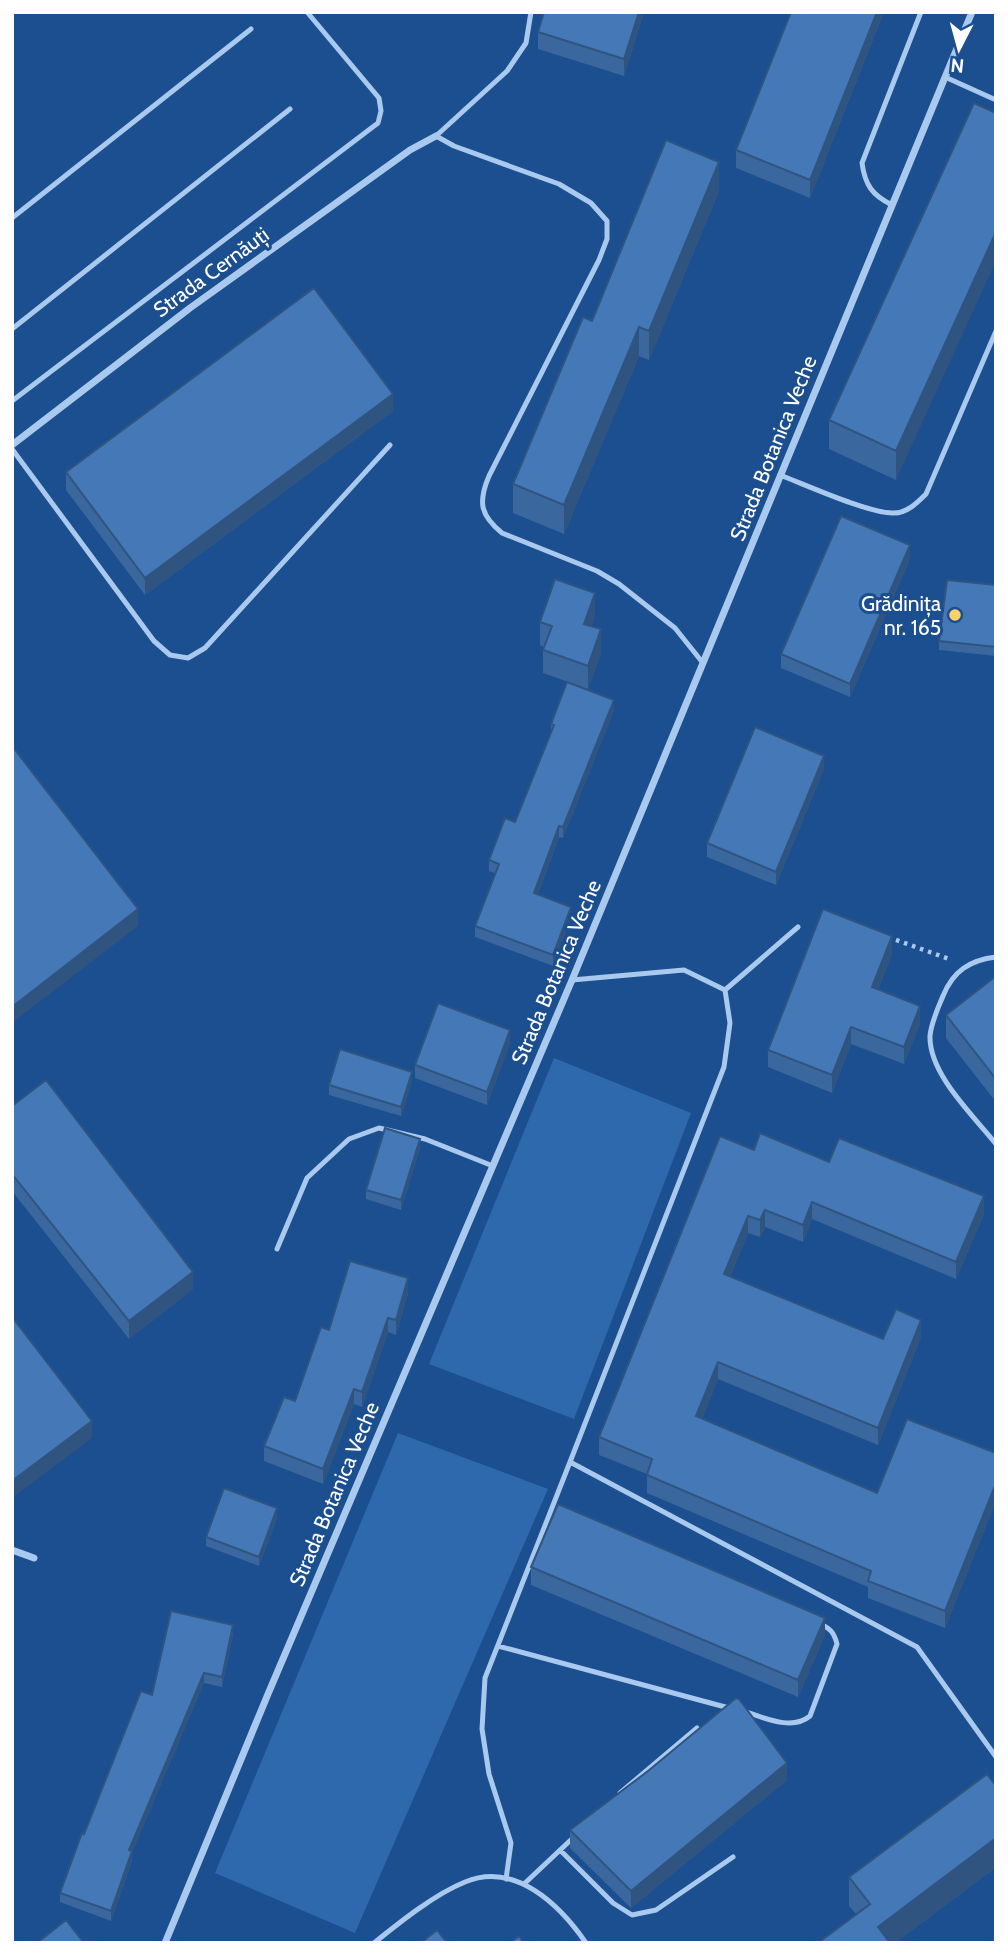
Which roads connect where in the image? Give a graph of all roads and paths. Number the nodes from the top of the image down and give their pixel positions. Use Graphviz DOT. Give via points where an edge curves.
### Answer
graph roads {
  1 [pos="307,12"];
  2 [pos="531,12"];
  3 [pos="921,12"];
  4 [pos="972,12"];
  5 [pos="251,29"];
  6 [pos="945,77"];
  7 [pos="996,100"];
  8 [pos="290,109"];
  9 [pos="436,136"];
  10 [pos="892,205"];
  11 [pos="12,218"];
  12 [pos="12,329"];
  13 [pos="996,331"];
  14 [pos="992,346"];
  15 [pos="12,401"];
  16 [pos="390,445"];
  17 [pos="12,447"];
  18 [pos="780,475"];
  19 [pos="703,663"];
  20 [pos="798,927"];
  21 [pos="887,937"];
  22 [pos="996,957"];
  23 [pos="966,965"];
  24 [pos="572,980"];
  25 [pos="725,990"];
  26 [pos="996,1144"];
  27 [pos="492,1166"];
  28 [pos="277,1249"];
  29 [pos="570,1462"];
  30 [pos="552,1507"];
  31 [pos="565,1512"];
  32 [pos="12,1549"];
  33 [pos="34,1558"];
  34 [pos="817,1622"];
  35 [pos="498,1646"];
  36 [pos="697,1727"];
  37 [pos="996,1757"];
  38 [pos="617,1796"];
  39 [pos="579,1832"];
  40 [pos="560,1850"];
  41 [pos="733,1857"];
  42 [pos="506,1879"];
  43 [pos="524,1884"];
  44 [pos="165,1943"];
  45 [pos="374,1943"];
  46 [pos="586,1943"];
  1 -- 15 [label="lane" via="379,98 378,123"];
  2 -- 9 [label="lane" via="526,43 508,71"];
  3 -- 10 [label="lane" via="862,163 870,190"];
  4 -- 6 [label="street, Strada Botanica Veche"];
  5 -- 11 [label="lane"];
  6 -- 7 [label="lane"];
  6 -- 10 [label="street, Strada Botanica Veche"];
  8 -- 12 [label="lane"];
  9 -- 17 [label="street, Strada Cernăuți" via="190,308"];
  9 -- 19 [label="lane" via="559,184 591,203 607,221 607,239 599,260 489,476 482,493 483,510 502,533 619,584 676,628"];
  10 -- 18 [label="street, Strada Botanica Veche"];
  13 -- 14 [label="lane"];
  14 -- 18 [label="lane" via="918,503 893,513"];
  16 -- 17 [label="lane" via="205,648 188,658 170,655 154,641"];
  18 -- 19 [label="street, Strada Botanica Veche"];
  19 -- 24 [label="street, Strada Botanica Veche"];
  20 -- 25 [label="lane"];
  21 -- 23 [label="path"];
  22 -- 23 [label="lane"];
  23 -- 26 [label="lane" via="944,993 930,1033 931,1049 935,1066"];
  24 -- 25 [label="lane" via="684,970"];
  24 -- 27 [label="street, Strada Botanica Veche"];
  25 -- 29 [label="lane" via="730,1023 724,1067"];
  27 -- 28 [label="lane" via="425,1139 379,1128 349,1139 307,1178"];
  27 -- 44 [label="street, Strada Botanica Veche"];
  29 -- 30 [label="lane"];
  29 -- 37 [label="lane" via="917,1647"];
  30 -- 31 [label="lane"];
  30 -- 35 [label="lane"];
  32 -- 33 [label="street"];
  34 -- 35 [label="lane" via="829,1627 837,1644 810,1716 796,1723"];
  35 -- 42 [label="lane" via="485,1678 482,1729 489,1774 511,1843"];
  36 -- 38 [label="lane"];
  39 -- 40 [label="lane"];
  40 -- 41 [label="lane" via="612,1903 632,1915 656,1910"];
  40 -- 43 [label="lane"];
  42 -- 43 [label="lane"];
  42 -- 45 [label="lane" via="466,1881"];
  43 -- 46 [label="lane" via="571,1921"];
}
